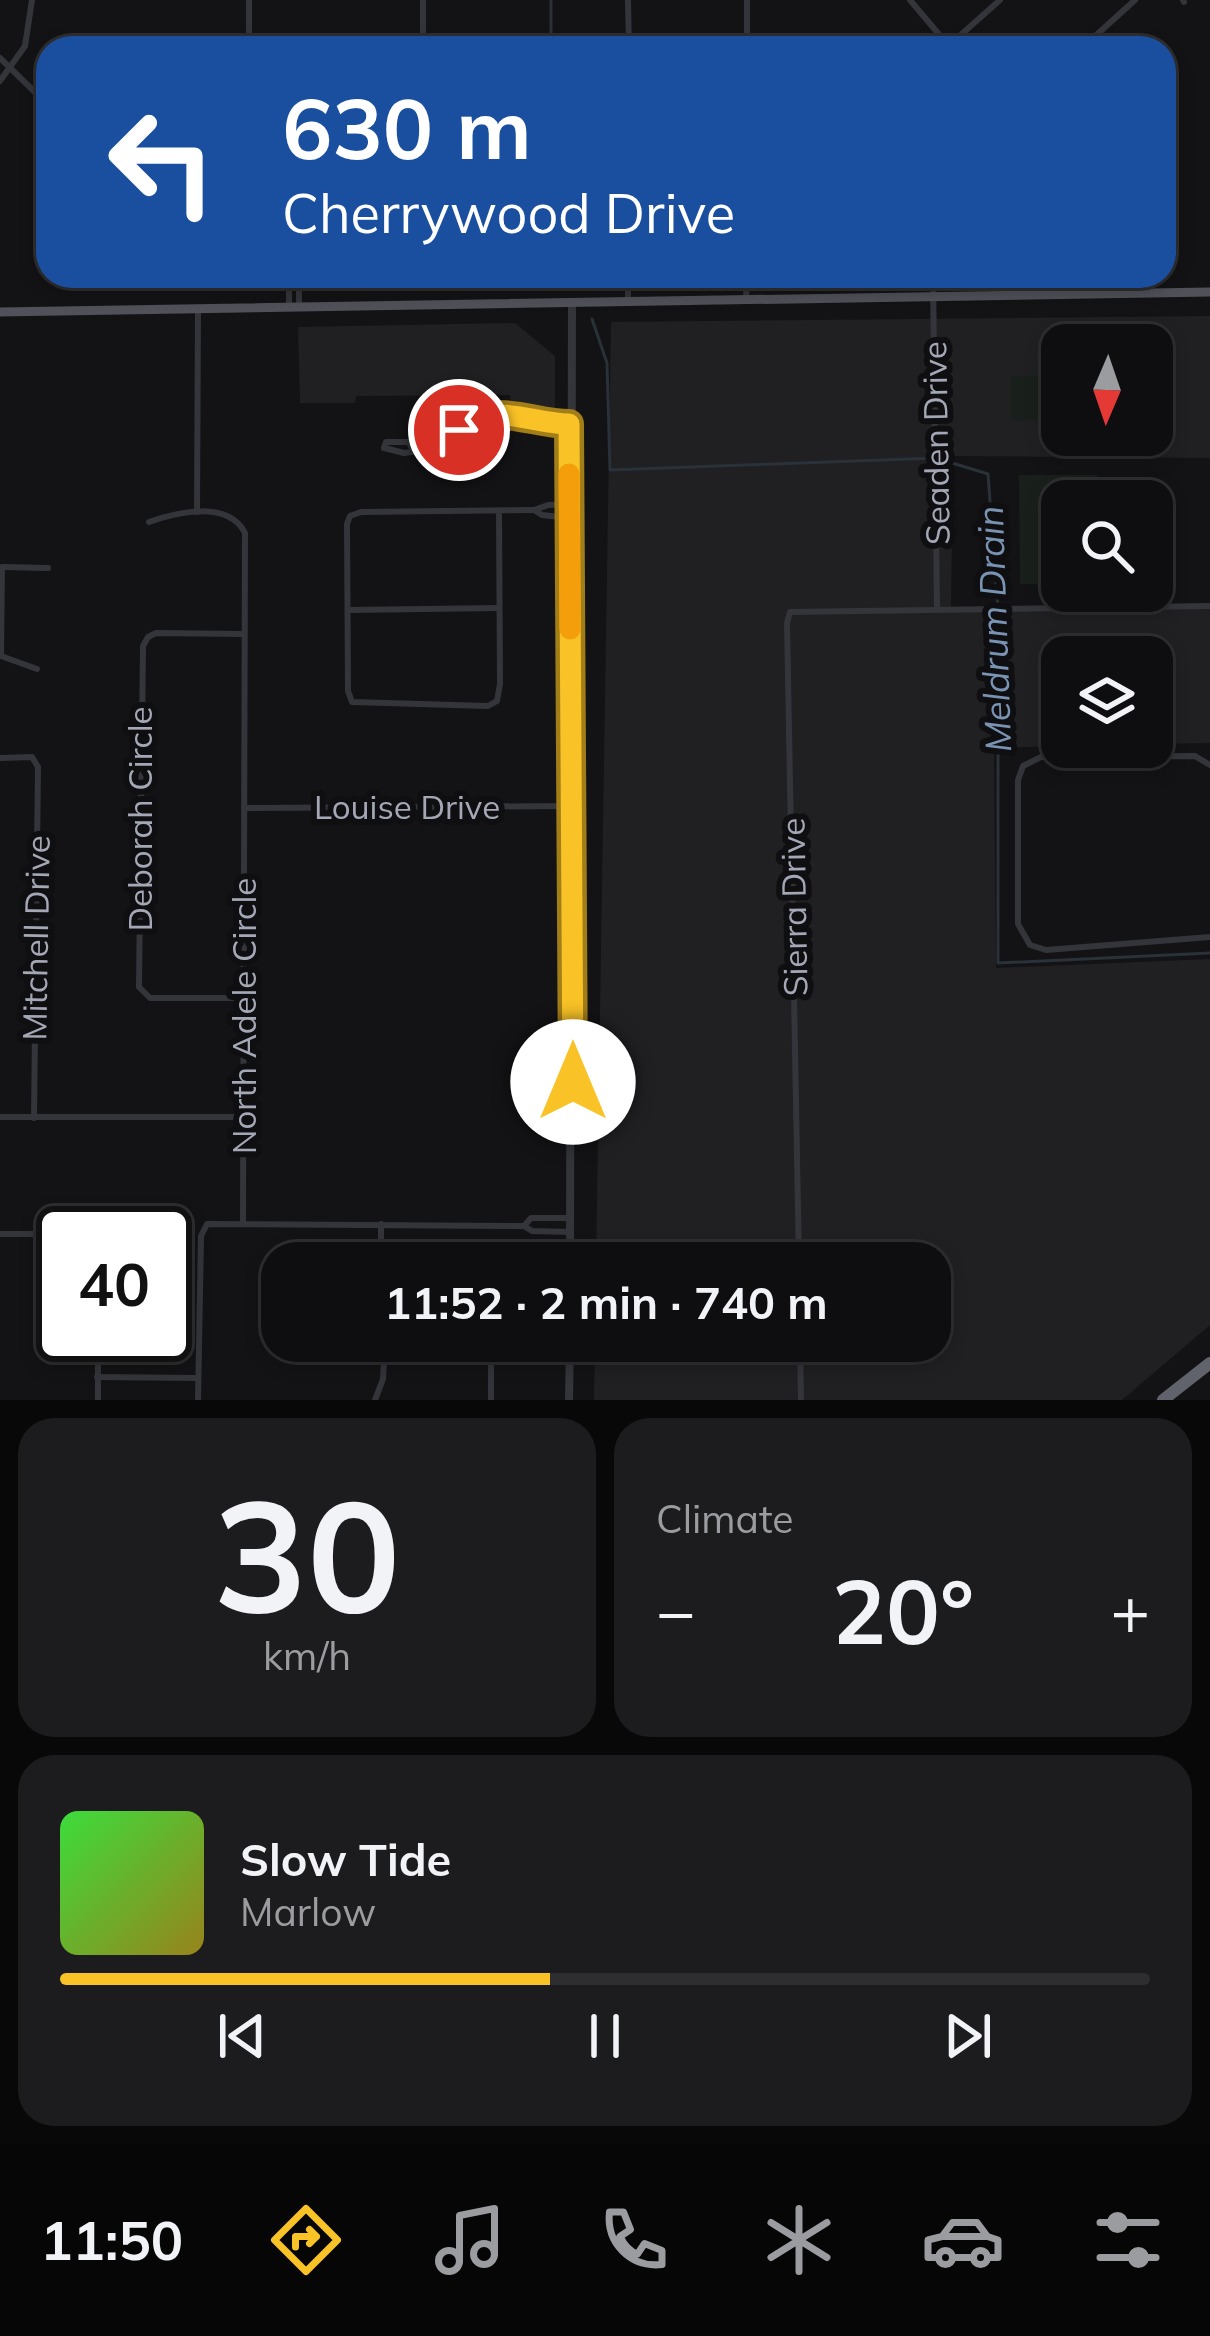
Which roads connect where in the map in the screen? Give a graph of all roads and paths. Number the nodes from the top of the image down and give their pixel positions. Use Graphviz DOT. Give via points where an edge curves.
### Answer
graph roads {
  1 [pos="32,0"];
  2 [pos="249,0"];
  3 [pos="423,0"];
  4 [pos="628,0"];
  5 [pos="747,0"];
  6 [pos="910,0"];
  7 [pos="1000,0"];
  8 [pos="1135,0"];
  9 [pos="249,36"];
  10 [pos="423,36"];
  11 [pos="628,36"];
  12 [pos="747,36"];
  13 [pos="939,36"];
  14 [pos="959,36"];
  15 [pos="1095,36"];
  16 [pos="0,58"];
  17 [pos="12,69"];
  18 [pos="0,81"];
  19 [pos="36,93"];
  20 [pos="291,288"];
  21 [pos="297,288"];
  22 [pos="628,288"];
  23 [pos="746,288"];
  24 [pos="934,288"];
  25 [pos="1210,292"];
  26 [pos="934,297"];
  27 [pos="746,299"];
  28 [pos="628,302"];
  29 [pos="572,304"];
  30 [pos="294,308"];
  31 [pos="197,310"];
  32 [pos="0,311"];
  33 [pos="569,424"];
  34 [pos="384,448"];
  35 [pos="570,504"];
  36 [pos="534,510"];
  37 [pos="499,511"];
  38 [pos="197,512"];
  39 [pos="570,518"];
  40 [pos="149,522"];
  41 [pos="1,567"];
  42 [pos="48,568"];
  43 [pos="1210,606"];
  44 [pos="499,608"];
  45 [pos="348,610"];
  46 [pos="938,610"];
  47 [pos="243,634"];
  48 [pos="0,656"];
  49 [pos="37,669"];
  50 [pos="0,758"];
  51 [pos="1210,765"];
  52 [pos="571,806"];
  53 [pos="244,808"];
  54 [pos="1210,937"];
  55 [pos="244,998"];
  56 [pos="0,1117"];
  57 [pos="243,1117"];
  58 [pos="34,1118"];
  59 [pos="571,1218"];
  60 [pos="243,1224"];
  61 [pos="382,1224"];
  62 [pos="524,1226"];
  63 [pos="571,1232"];
  64 [pos="0,1234"];
  65 [pos="36,1234"];
  66 [pos="382,1242"];
  67 [pos="571,1242"];
  68 [pos="799,1242"];
  69 [pos="98,1362"];
  70 [pos="384,1362"];
  71 [pos="491,1362"];
  72 [pos="570,1362"];
  73 [pos="800,1362"];
  74 [pos="1210,1363"];
  75 [pos="98,1377"];
  76 [pos="198,1378"];
  77 [pos="98,1400"];
  78 [pos="198,1400"];
  79 [pos="376,1400"];
  80 [pos="491,1400"];
  81 [pos="569,1400"];
  82 [pos="800,1400"];
  83 [pos="1163,1400"];
  1 -- 17 [label="street" via="30,32"];
  2 -- 9 [label="street"];
  3 -- 10 [label="street"];
  4 -- 11 [label="street"];
  5 -- 12 [label="street"];
  6 -- 13 [label="street"];
  7 -- 14 [label="street"];
  8 -- 15 [label="street"];
  16 -- 17 [label="street"];
  17 -- 18 [label="street"];
  17 -- 19 [label="street"];
  20 -- 30 [label="street"];
  21 -- 30 [label="street"];
  22 -- 28 [label="street"];
  23 -- 27 [label="street"];
  24 -- 26 [label="street, Seaden Drive"];
  25 -- 26 [label="main road"];
  26 -- 27 [label="main road"];
  26 -- 46 [label="street, Seaden Drive"];
  27 -- 28 [label="main road"];
  28 -- 29 [label="main road"];
  29 -- 30 [label="main road"];
  29 -- 33 [label="street"];
  30 -- 31 [label="main road"];
  31 -- 32 [label="main road"];
  31 -- 38 [label="street"];
  33 -- 34 [label="street" via="478,416 438,447"];
  33 -- 35 [label="street"];
  35 -- 36 [label="street"];
  35 -- 39 [label="street"];
  36 -- 37 [label="street"];
  36 -- 39 [label="street"];
  37 -- 44 [label="street"];
  37 -- 45 [label="street" via="350,516"];
  38 -- 40 [label="street"];
  38 -- 47 [label="street, North Adele Circle" via="242,526"];
  39 -- 52 [label="street"];
  41 -- 42 [label="street"];
  41 -- 48 [label="street"];
  43 -- 46 [label="street"];
  44 -- 45 [label="street"];
  44 -- 45 [label="street" via="500,691 488,706 352,702"];
  46 -- 68 [label="street, Sierra Drive" via="790,612 787,623"];
  47 -- 53 [label="street, North Adele Circle"];
  47 -- 55 [label="street, Deborah Circle" via="156,633 142,646 139,987 150,998"];
  48 -- 49 [label="street"];
  50 -- 58 [label="street, Mitchell Drive" via="35,759"];
  51 -- 54 [label="street" via="1195,756 1034,758 1018,780 1018,924 1026,941 1046,950"];
  52 -- 53 [label="street, Louise Drive"];
  52 -- 59 [label="street"];
  53 -- 55 [label="street, North Adele Circle"];
  55 -- 57 [label="street, North Adele Circle"];
  56 -- 58 [label="street"];
  57 -- 58 [label="street"];
  57 -- 60 [label="street, North Adele Circle"];
  59 -- 62 [label="street" via="531,1218"];
  59 -- 63 [label="street"];
  60 -- 61 [label="street"];
  60 -- 76 [label="street" via="204,1226"];
  61 -- 62 [label="street"];
  61 -- 66 [label="street"];
  62 -- 63 [label="street"];
  63 -- 67 [label="street"];
  64 -- 65 [label="street"];
  69 -- 75 [label="street"];
  70 -- 79 [label="street"];
  71 -- 80 [label="street"];
  72 -- 81 [label="street"];
  73 -- 82 [label="street"];
  74 -- 83 [label="highway"];
  75 -- 76 [label="street"];
  75 -- 77 [label="street"];
  76 -- 78 [label="street"];
}
